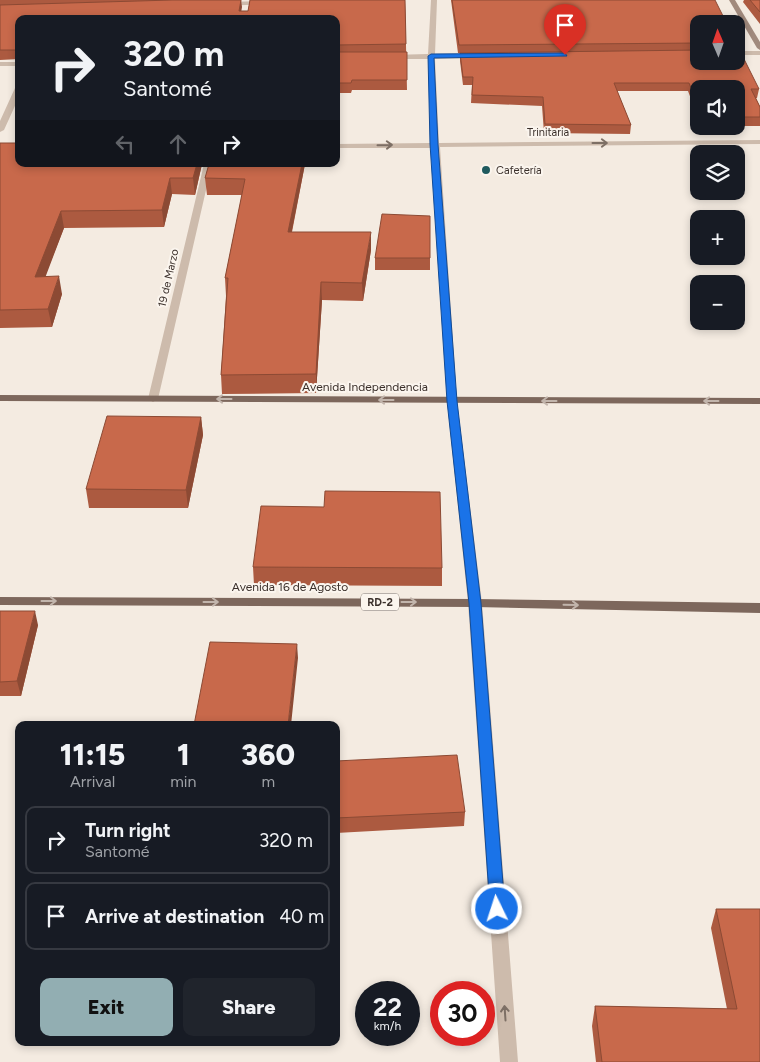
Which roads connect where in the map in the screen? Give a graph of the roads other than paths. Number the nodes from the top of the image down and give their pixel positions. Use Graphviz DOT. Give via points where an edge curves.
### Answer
graph roads {
  1 [pos="434,0"];
  2 [pos="732,0"];
  3 [pos="247,2"];
  4 [pos="276,2"];
  5 [pos="218,4"];
  6 [pos="245,11"];
  7 [pos="760,48"];
  8 [pos="745,53"];
  9 [pos="760,53"];
  10 [pos="431,56"];
  11 [pos="480,56"];
  12 [pos="384,57"];
  13 [pos="0,64"];
  14 [pos="15,64"];
  15 [pos="15,97"];
  16 [pos="0,130"];
  17 [pos="760,142"];
  18 [pos="434,144"];
  19 [pos="340,146"];
  20 [pos="207,167"];
  21 [pos="0,398"];
  22 [pos="153,398"];
  23 [pos="452,401"];
  24 [pos="760,401"];
  25 [pos="0,601"];
  26 [pos="475,603"];
  27 [pos="760,608"];
  28 [pos="509,1062"];
  1 -- 10 [label="street"];
  2 -- 7 [label="street"];
  3 -- 4 [label="street"];
  3 -- 5 [label="street"];
  3 -- 6 [label="street"];
  8 -- 9 [label="street"];
  10 -- 11 [label="street"];
  10 -- 12 [label="street"];
  10 -- 18 [label="street"];
  13 -- 14 [label="street"];
  15 -- 16 [label="street"];
  18 -- 17 [label="street, Trinitaria, one-way"];
  19 -- 18 [label="street, Trinitaria, one-way"];
  18 -- 23 [label="street"];
  20 -- 22 [label="street, 19 de Marzo"];
  21 -- 22 [label="main road, Avenida Independencia"];
  23 -- 22 [label="main road, Avenida Independencia, one-way"];
  24 -- 23 [label="main road, Avenida Independencia, one-way"];
  23 -- 26 [label="street"];
  25 -- 26 [label="main road, Avenida 16 de Agosto / RD-2, one-way"];
  26 -- 27 [label="main road, Avenida 16 de Agosto / RD-2, one-way"];
  28 -- 26 [label="street, one-way"];
}
